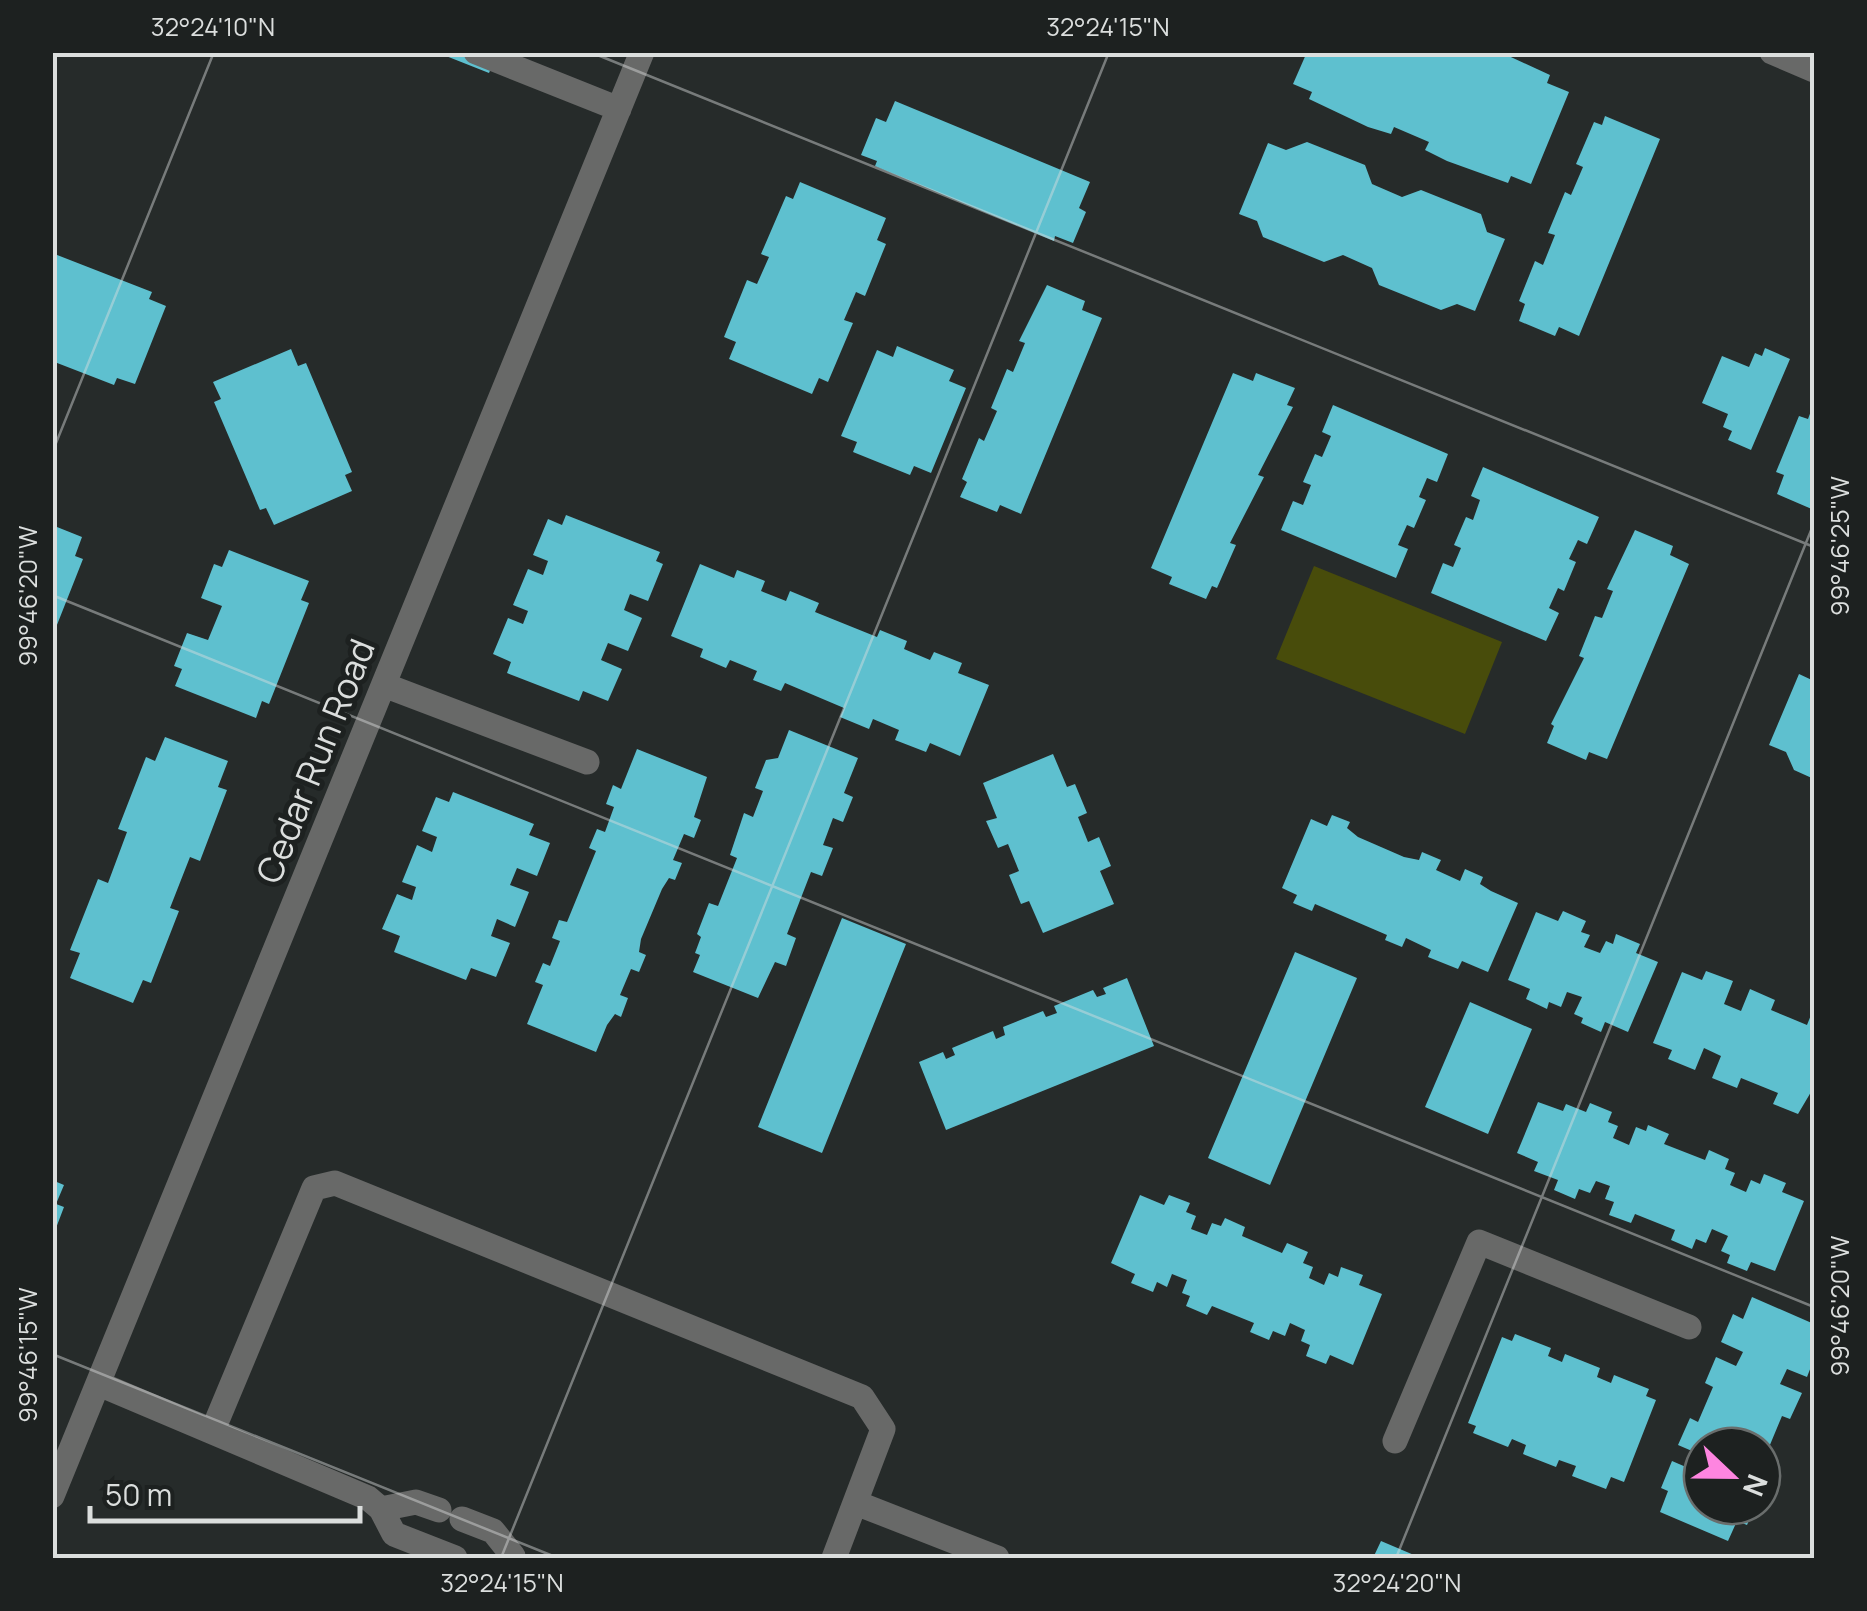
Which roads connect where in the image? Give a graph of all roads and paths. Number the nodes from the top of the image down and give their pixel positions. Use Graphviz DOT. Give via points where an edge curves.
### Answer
graph roads {
  1 [pos="476,52"];
  2 [pos="642,52"];
  3 [pos="1772,52"];
  4 [pos="1814,70"];
  5 [pos="619,110"];
  6 [pos="384,685"];
  7 [pos="588,762"];
  8 [pos="1688,1326"];
  9 [pos="98,1384"];
  10 [pos="213,1430"];
  11 [pos="1396,1441"];
  12 [pos="52,1496"];
  13 [pos="856,1503"];
  14 [pos="381,1509"];
  15 [pos="454,1558"];
  16 [pos="513,1558"];
  17 [pos="834,1558"];
  18 [pos="997,1558"];
  1 -- 5 [label="street"];
  2 -- 5 [label="street, Cedar Run Road"];
  3 -- 4 [label="street"];
  5 -- 6 [label="street, Cedar Run Road"];
  6 -- 7 [label="street"];
  6 -- 9 [label="street, Cedar Run Road"];
  8 -- 11 [label="street" via="1479,1242"];
  9 -- 10 [label="street"];
  9 -- 12 [label="street, Cedar Run Road"];
  10 -- 13 [label="street" via="314,1188 334,1182 862,1396 883,1429"];
  10 -- 14 [label="street"];
  13 -- 17 [label="street"];
  13 -- 18 [label="street"];
  14 -- 15 [label="street" via="394,1534"];
  14 -- 16 [label="street" via="416,1502 493,1532"];
}
